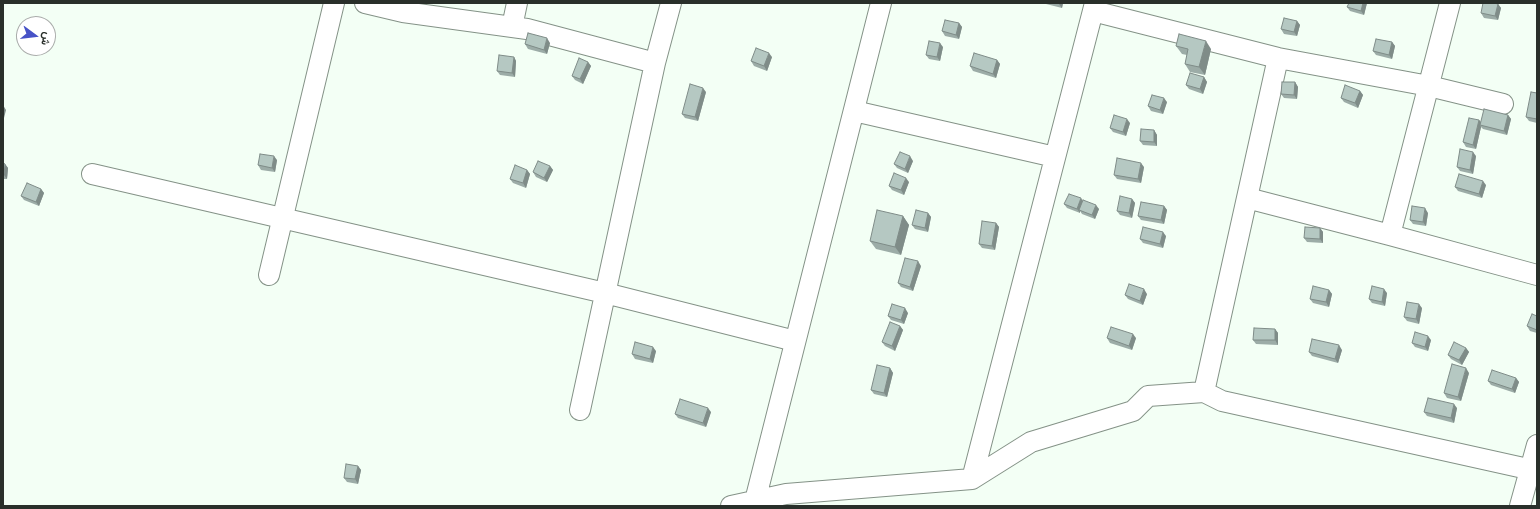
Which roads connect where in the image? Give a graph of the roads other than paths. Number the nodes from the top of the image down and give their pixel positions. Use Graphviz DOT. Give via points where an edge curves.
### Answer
graph roads {
  1 [pos="334,3"];
  2 [pos="364,3"];
  3 [pos="518,3"];
  4 [pos="671,3"];
  5 [pos="881,3"];
  6 [pos="1450,3"];
  7 [pos="1094,7"];
  8 [pos="512,27"];
  9 [pos="1278,58"];
  10 [pos="655,63"];
  11 [pos="1429,86"];
  12 [pos="1503,104"];
  13 [pos="854,111"];
  14 [pos="1055,157"];
  15 [pos="92,174"];
  16 [pos="1247,198"];
  17 [pos="283,219"];
  18 [pos="1390,235"];
  19 [pos="269,275"];
  20 [pos="1537,275"];
  21 [pos="605,293"];
  22 [pos="795,341"];
  23 [pos="1204,392"];
  24 [pos="580,410"];
  25 [pos="1537,445"];
  26 [pos="1534,470"];
  27 [pos="972,479"];
  28 [pos="755,501"];
  29 [pos="731,506"];
  30 [pos="1520,506"];
  1 -- 17 [label="street"];
  2 -- 8 [label="street" via="403,12"];
  3 -- 8 [label="street"];
  4 -- 10 [label="street"];
  5 -- 13 [label="street"];
  6 -- 11 [label="street"];
  7 -- 9 [label="street"];
  7 -- 14 [label="street"];
  8 -- 10 [label="street"];
  9 -- 11 [label="street"];
  9 -- 16 [label="street"];
  10 -- 21 [label="street"];
  11 -- 12 [label="street"];
  11 -- 18 [label="street"];
  13 -- 14 [label="street"];
  13 -- 22 [label="street"];
  14 -- 27 [label="street"];
  15 -- 17 [label="street"];
  16 -- 18 [label="street"];
  16 -- 23 [label="street"];
  17 -- 19 [label="street"];
  17 -- 21 [label="street"];
  18 -- 20 [label="street"];
  21 -- 22 [label="street"];
  21 -- 24 [label="street"];
  22 -- 28 [label="street"];
  23 -- 26 [label="street" via="1222,401"];
  23 -- 27 [label="street" via="1148,396 1133,411 1031,442"];
  25 -- 26 [label="street"];
  26 -- 30 [label="street"];
  27 -- 28 [label="street" via="786,494"];
  28 -- 29 [label="street"];
}
